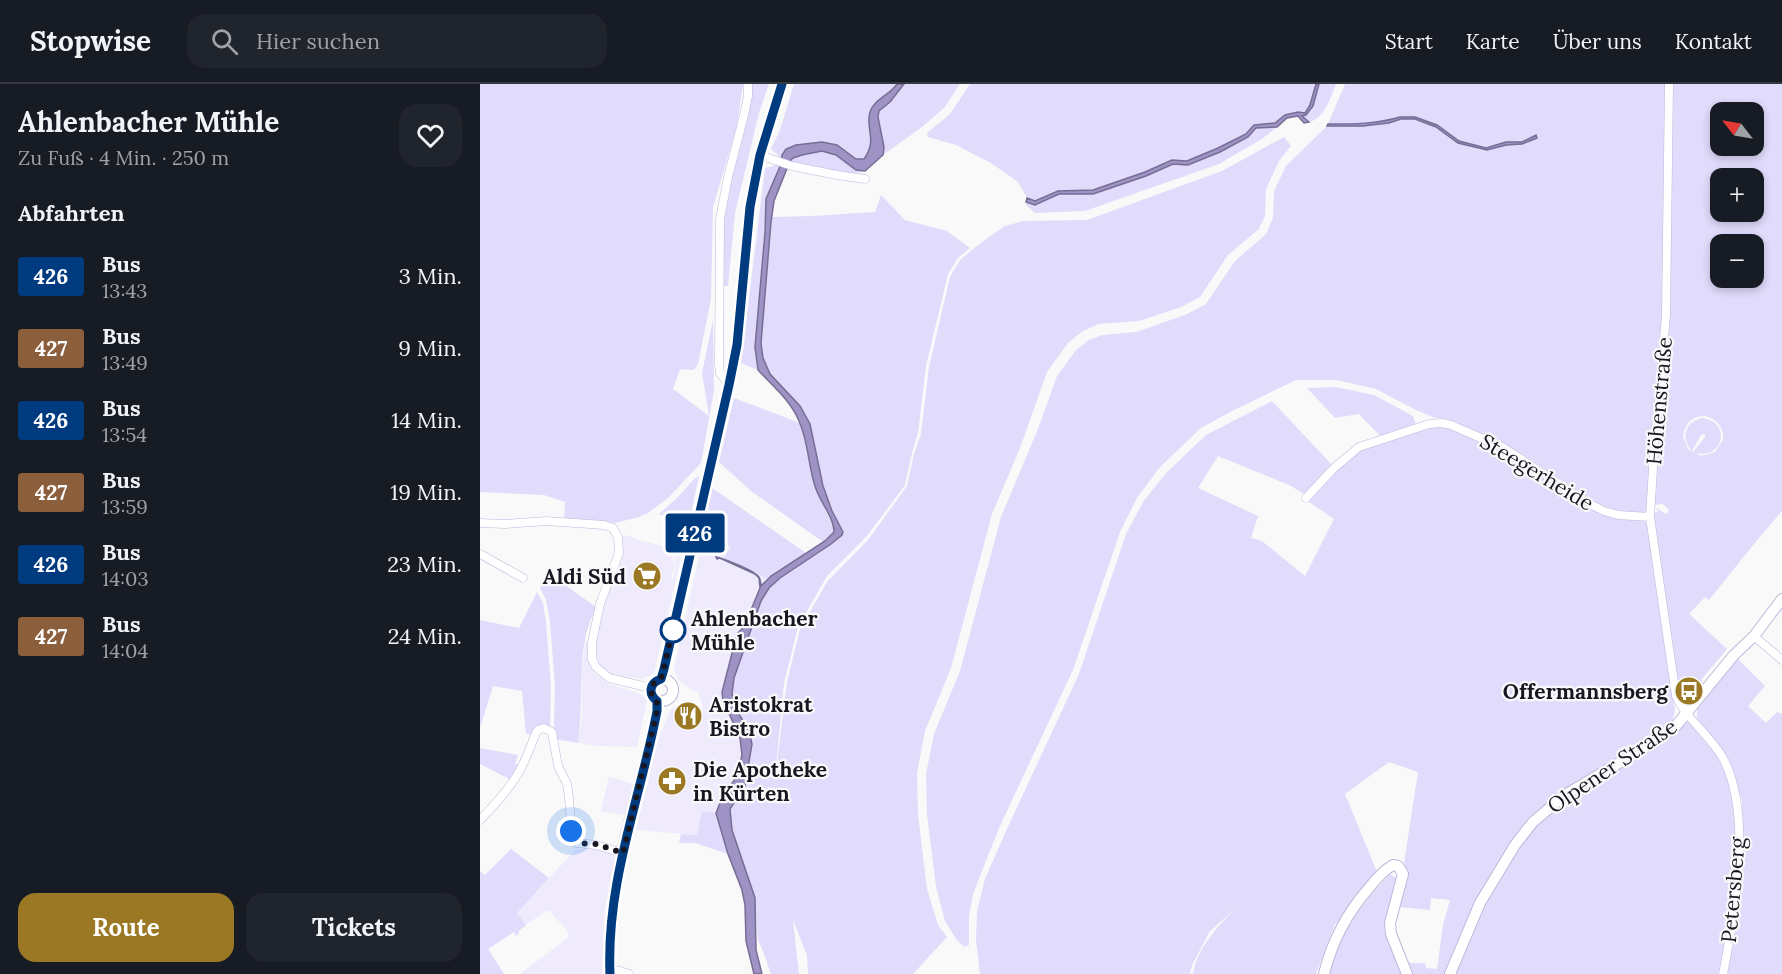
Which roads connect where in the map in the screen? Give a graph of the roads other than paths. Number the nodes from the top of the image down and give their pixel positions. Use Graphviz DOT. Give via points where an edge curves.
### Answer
graph roads {
  1 [pos="748,84"];
  2 [pos="782,84"];
  3 [pos="1669,84"];
  4 [pos="760,155"];
  5 [pos="865,179"];
  6 [pos="729,385"];
  7 [pos="1306,498"];
  8 [pos="1650,517"];
  9 [pos="480,523"];
  10 [pos="480,554"];
  11 [pos="523,578"];
  12 [pos="1782,599"];
  13 [pos="1754,636"];
  14 [pos="1782,660"];
  15 [pos="661,679"];
  16 [pos="651,688"];
  17 [pos="657,701"];
  18 [pos="1688,713"];
  19 [pos="480,820"];
  20 [pos="623,853"];
  21 [pos="610,972"];
  22 [pos="629,974"];
  23 [pos="1324,974"];
  24 [pos="1407,974"];
  25 [pos="1450,974"];
  26 [pos="1723,974"];
  1 -- 6 [label="street" via="720,219 719,364"];
  2 -- 4 [label="main road"];
  3 -- 8 [label="street, Höhenstraße" via="1666,314"];
  4 -- 5 [label="street" via="792,166"];
  4 -- 6 [label="main road"];
  6 -- 15 [label="main road"];
  7 -- 8 [label="street, Steegerheide" via="1359,447 1441,423 1504,448 1604,511"];
  8 -- 18 [label="street, Höhenstraße" via="1676,696"];
  9 -- 16 [label="street" via="546,521 613,528 619,553 600,604 591,643 592,659 609,678"];
  10 -- 11 [label="street"];
  12 -- 13 [label="main road"];
  13 -- 14 [label="street"];
  13 -- 18 [label="main road"];
  15 -- 16 [label="main road"];
  15 -- 17 [label="main road" via="672,684 674,693 668,700"];
  16 -- 17 [label="main road"];
  17 -- 20 [label="main road"];
  18 -- 25 [label="main road, Olpener Straße" via="1665,735 1565,795 1533,822 1480,903"];
  18 -- 26 [label="street, Petersberg" via="1722,756 1735,795 1740,854"];
  19 -- 20 [label="street" via="520,770 536,733 544,728 552,732 558,766 567,784 572,837 577,843 596,844"];
  20 -- 21 [label="main road" via="610,921"];
  21 -- 22 [label="street"];
  23 -- 24 [label="main road" via="1350,911 1393,865 1403,874 1390,923 1391,934"];
}
